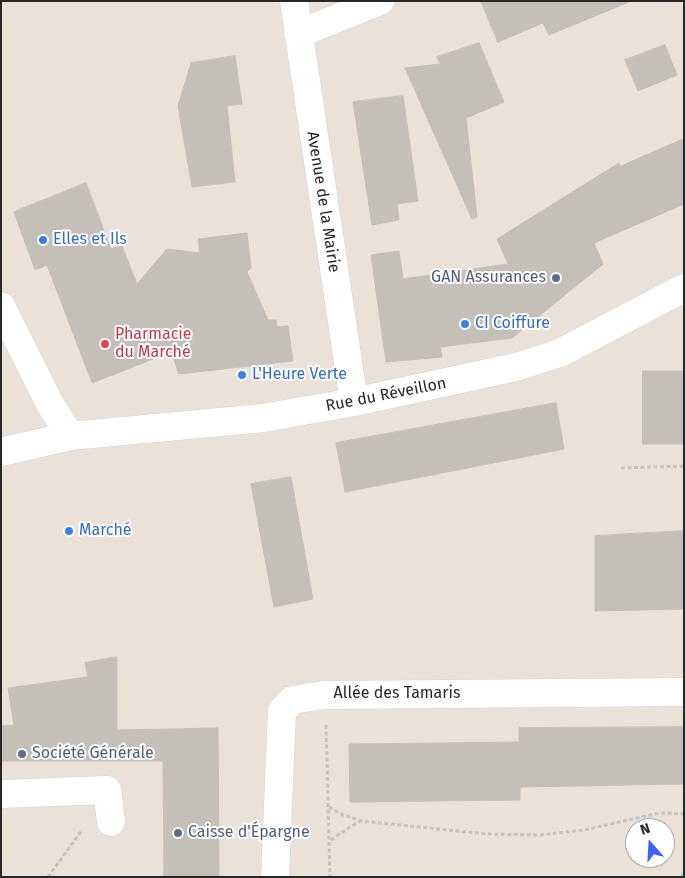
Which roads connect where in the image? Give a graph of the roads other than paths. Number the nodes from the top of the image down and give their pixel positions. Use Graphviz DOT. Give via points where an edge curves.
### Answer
graph roads {
  1 [pos="294,1"];
  2 [pos="380,1"];
  3 [pos="298,34"];
  4 [pos="684,288"];
  5 [pos="1,306"];
  6 [pos="8,338"];
  7 [pos="354,402"];
  8 [pos="1,433"];
  9 [pos="70,436"];
  10 [pos="1,452"];
  11 [pos="684,692"];
  12 [pos="1,794"];
  13 [pos="110,820"];
  14 [pos="275,877"];
  1 -- 3 [label="street, Avenue de la Mairie"];
  2 -- 3 [label="street"];
  3 -- 7 [label="street, Avenue de la Mairie"];
  4 -- 7 [label="street, Rue du Réveillon" via="560,353 516,367"];
  5 -- 6 [label="street"];
  6 -- 9 [label="street"];
  7 -- 9 [label="street, Rue du Réveillon" via="263,418"];
  8 -- 9 [label="street, Rue du Réveillon"];
  9 -- 10 [label="street, Rue du Réveillon"];
  11 -- 14 [label="street, Allée des Tamaris" via="325,694 292,700 282,711"];
  12 -- 13 [label="street" via="107,790"];
}
